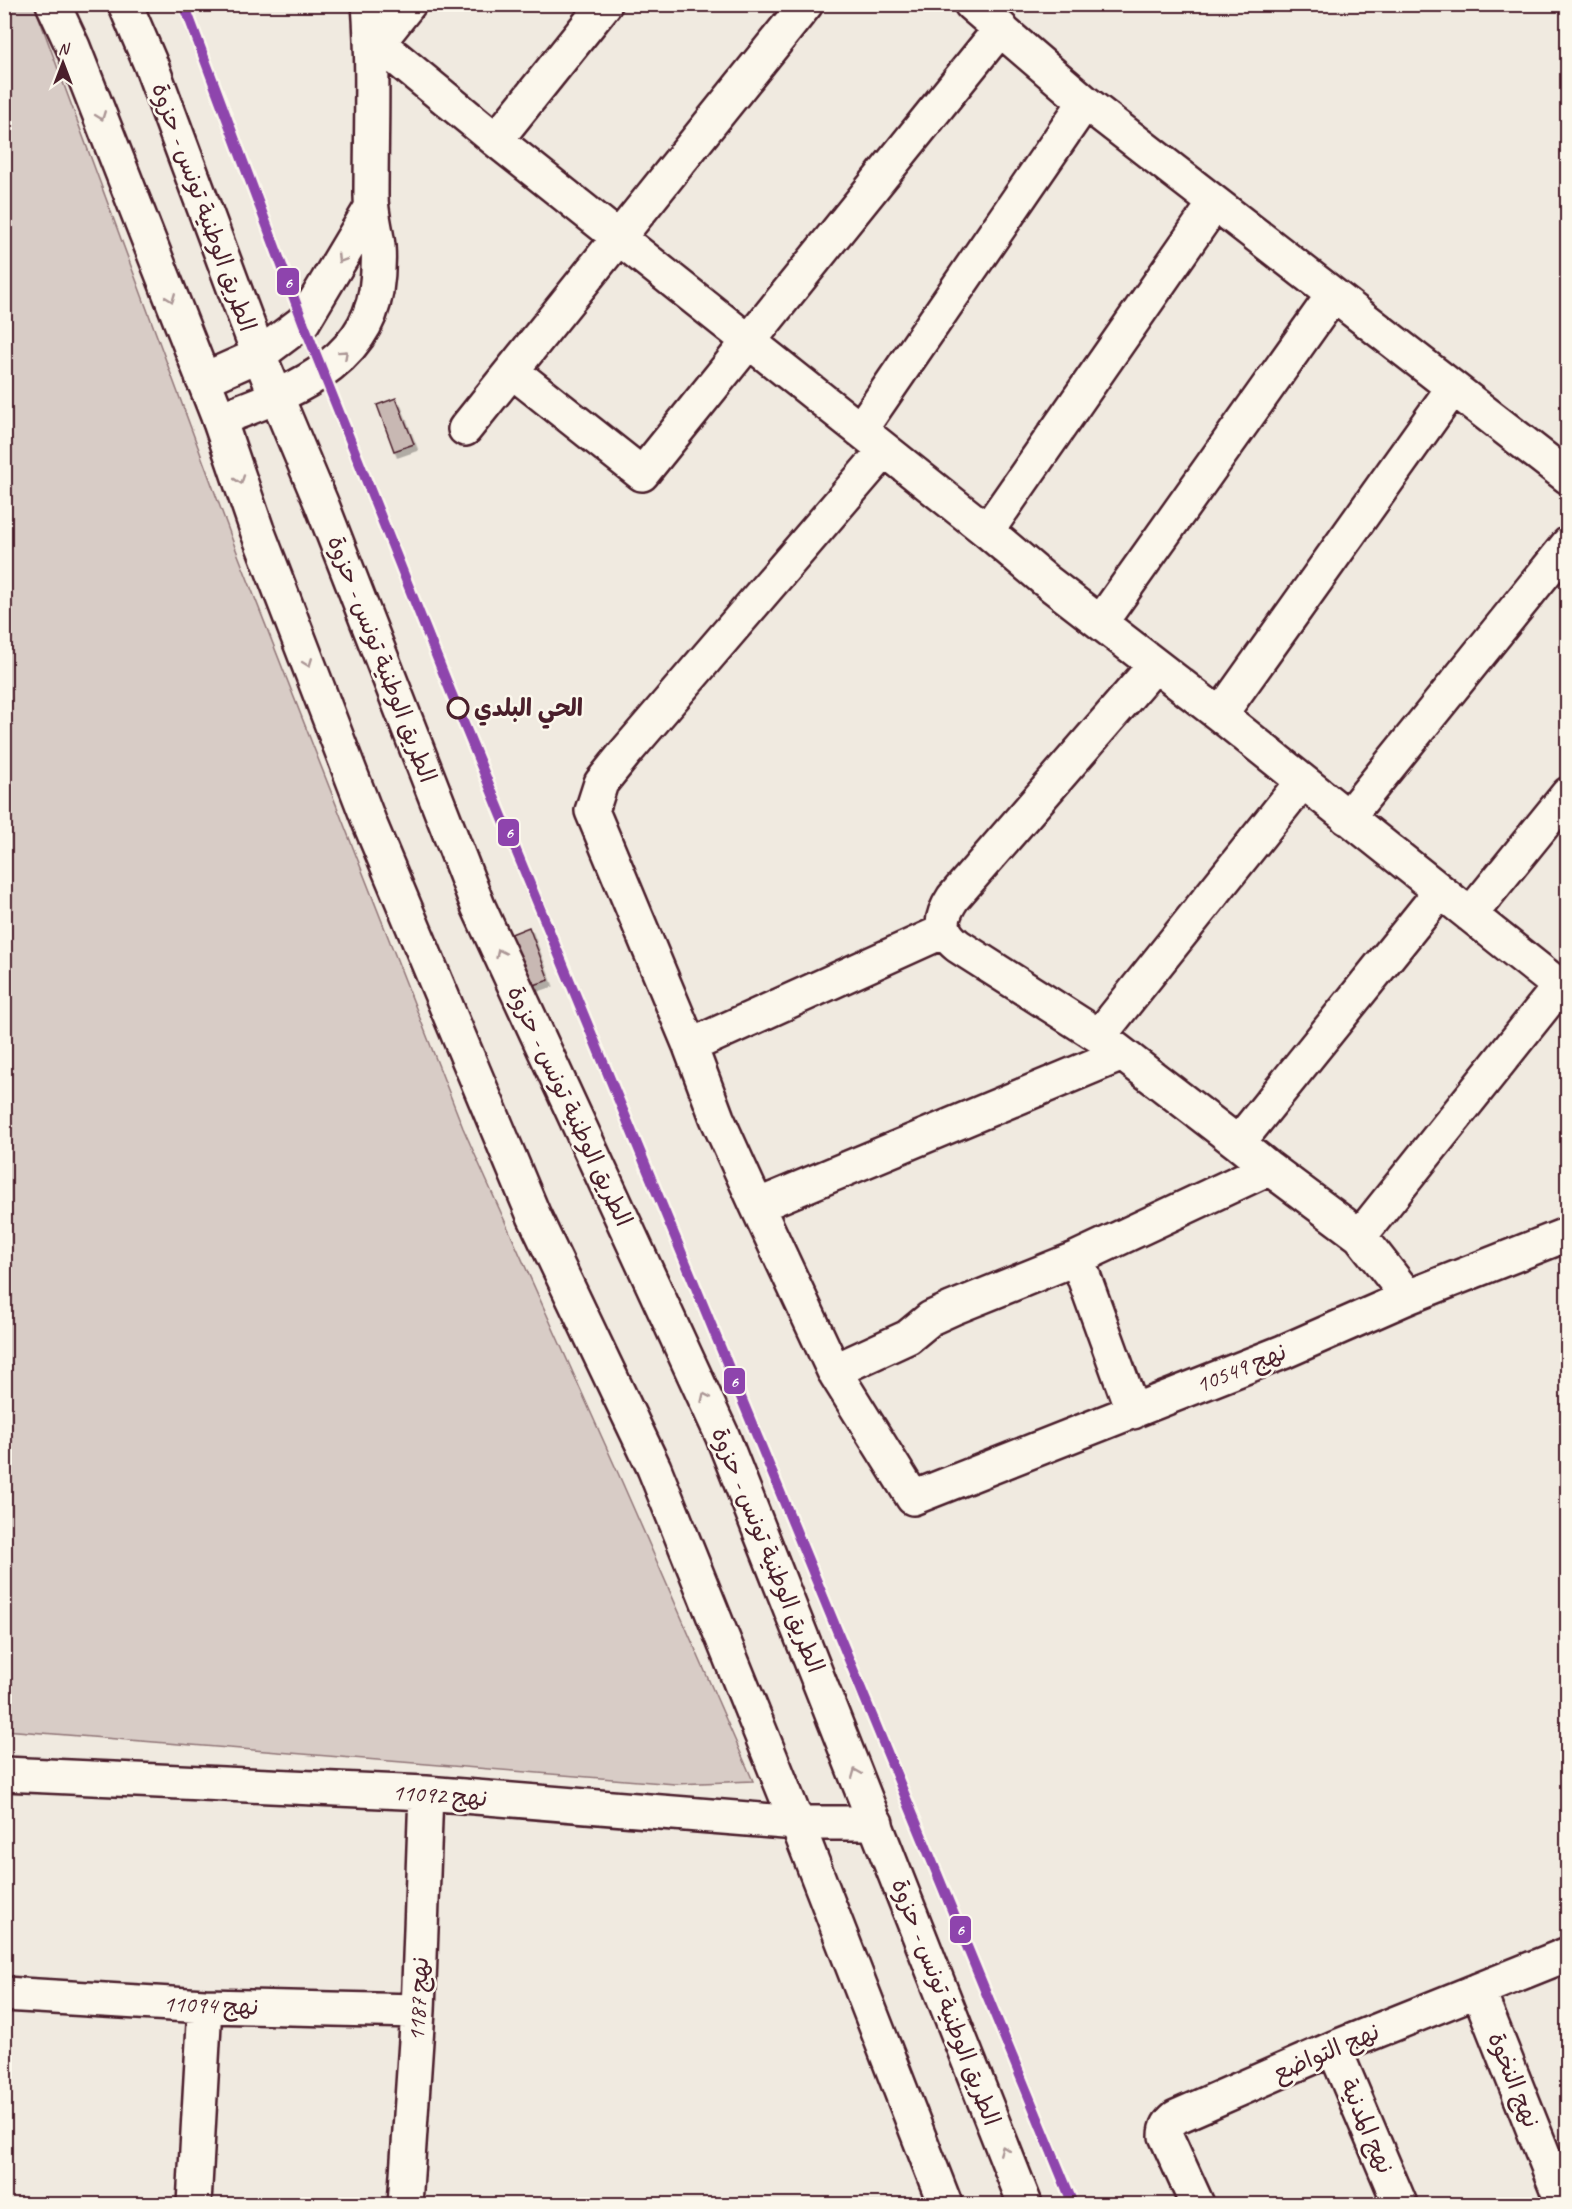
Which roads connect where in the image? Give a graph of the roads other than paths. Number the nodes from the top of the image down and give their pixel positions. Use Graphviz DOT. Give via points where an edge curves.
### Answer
graph roads {
  1 [pos="53,4"];
  2 [pos="125,4"];
  3 [pos="369,4"];
  4 [pos="408,4"];
  5 [pos="605,4"];
  6 [pos="806,4"];
  7 [pos="971,4"];
  8 [pos="1001,28"];
  9 [pos="375,40"];
  10 [pos="1085,102"];
  11 [pos="496,140"];
  12 [pos="1215,203"];
  13 [pos="371,208"];
  14 [pos="619,238"];
  15 [pos="1333,295"];
  16 [pos="748,341"];
  17 [pos="259,355"];
  18 [pos="512,371"];
  19 [pos="203,380"];
  20 [pos="1453,388"];
  21 [pos="277,398"];
  22 [pos="219,419"];
  23 [pos="465,429"];
  24 [pos="860,430"];
  25 [pos="885,450"];
  26 [pos="1568,477"];
  27 [pos="987,531"];
  28 [pos="1568,544"];
  29 [pos="1101,622"];
  30 [pos="1155,665"];
  31 [pos="1220,715"];
  32 [pos="1302,782"];
  33 [pos="1568,794"];
  34 [pos="1347,818"];
  35 [pos="1440,892"];
  36 [pos="1470,915"];
  37 [pos="944,931"];
  38 [pos="1563,990"];
  39 [pos="1110,1045"];
  40 [pos="690,1046"];
  41 [pos="1238,1143"];
  42 [pos="1269,1168"];
  43 [pos="757,1206"];
  44 [pos="1568,1234"];
  45 [pos="1360,1236"];
  46 [pos="1077,1258"];
  47 [pos="1408,1298"];
  48 [pos="834,1371"];
  49 [pos="1133,1412"];
  50 [pos="4,1774"];
  51 [pos="426,1793"];
  52 [pos="797,1823"];
  53 [pos="876,1823"];
  54 [pos="1568,1954"];
  55 [pos="1478,1990"];
  56 [pos="4,1994"];
  57 [pos="206,2006"];
  58 [pos="418,2011"];
  59 [pos="1334,2048"];
  60 [pos="194,2205"];
  61 [pos="405,2205"];
  62 [pos="945,2205"];
  63 [pos="1025,2205"];
  64 [pos="1197,2205"];
  65 [pos="1400,2205"];
  66 [pos="1563,2205"];
  1 -- 19 [label="main road, one-way"];
  2 -- 17 [label="main road, الطريق الوطنية تونس - حزوة"];
  3 -- 9 [label="main road"];
  4 -- 9 [label="main road"];
  5 -- 11 [label="main road"];
  6 -- 14 [label="main road"];
  7 -- 8 [label="main road"];
  8 -- 10 [label="main road"];
  8 -- 16 [label="main road"];
  9 -- 11 [label="main road"];
  9 -- 13 [label="main road"];
  10 -- 12 [label="main road"];
  10 -- 24 [label="main road"];
  11 -- 14 [label="main road"];
  12 -- 15 [label="main road"];
  12 -- 27 [label="main road"];
  13 -- 17 [label="main road, one-way" via="303,322"];
  21 -- 13 [label="main road, one-way" via="345,355 369,320 378,256"];
  14 -- 16 [label="main road"];
  14 -- 18 [label="main road"];
  15 -- 20 [label="main road"];
  15 -- 29 [label="main road"];
  16 -- 18 [label="main road" via="642,474"];
  16 -- 24 [label="main road"];
  17 -- 19 [label="main road"];
  17 -- 21 [label="main road, الطريق الوطنية تونس - حزوة"];
  18 -- 23 [label="main road"];
  19 -- 22 [label="main road"];
  20 -- 26 [label="main road"];
  20 -- 31 [label="main road"];
  21 -- 22 [label="main road"];
  53 -- 21 [label="main road, الطريق الوطنية تونس - حزوة, one-way" via="722,1435 478,906"];
  22 -- 52 [label="main road, one-way" via="257,530 370,824 534,1216 654,1468"];
  24 -- 25 [label="main road"];
  25 -- 27 [label="main road"];
  25 -- 40 [label="main road" via="601,783 592,810"];
  27 -- 29 [label="main road"];
  28 -- 34 [label="main road"];
  29 -- 30 [label="main road"];
  30 -- 31 [label="main road"];
  30 -- 37 [label="main road" via="953,898 943,913"];
  31 -- 32 [label="main road"];
  32 -- 34 [label="main road"];
  32 -- 39 [label="main road"];
  33 -- 36 [label="main road"];
  34 -- 35 [label="main road"];
  35 -- 36 [label="main road"];
  35 -- 41 [label="main road"];
  36 -- 38 [label="main road"];
  37 -- 39 [label="main road" via="958,946"];
  37 -- 40 [label="main road"];
  38 -- 45 [label="main road"];
  39 -- 41 [label="main road"];
  39 -- 43 [label="main road"];
  40 -- 43 [label="main road"];
  41 -- 42 [label="main road"];
  42 -- 45 [label="main road"];
  42 -- 46 [label="main road"];
  43 -- 48 [label="main road"];
  44 -- 47 [label="main road, نهج 10549"];
  45 -- 47 [label="main road"];
  46 -- 48 [label="main road" via="931,1318 908,1337"];
  46 -- 49 [label="main road"];
  47 -- 49 [label="main road, نهج 10549"];
  48 -- 49 [label="main road, نهج 10549" via="913,1498"];
  50 -- 51 [label="main road, نهج 11092"];
  51 -- 52 [label="main road, نهج 11092"];
  51 -- 58 [label="main road, نهج 1187"];
  52 -- 53 [label="main road, نهج 11092"];
  52 -- 62 [label="main road"];
  63 -- 53 [label="main road, الطريق الوطنية تونس - حزوة, one-way"];
  54 -- 55 [label="main road, نهج التواضع"];
  55 -- 59 [label="main road, نهج التواضع"];
  55 -- 66 [label="main road, نهج النخوة"];
  56 -- 57 [label="main road, نهج 11094"];
  57 -- 58 [label="main road, نهج 11094"];
  57 -- 60 [label="main road"];
  58 -- 61 [label="main road, نهج 1187"];
  59 -- 64 [label="main road, نهج التواضع" via="1176,2117 1169,2124 1166,2136"];
  59 -- 65 [label="main road, نهج المدنية"];
}
